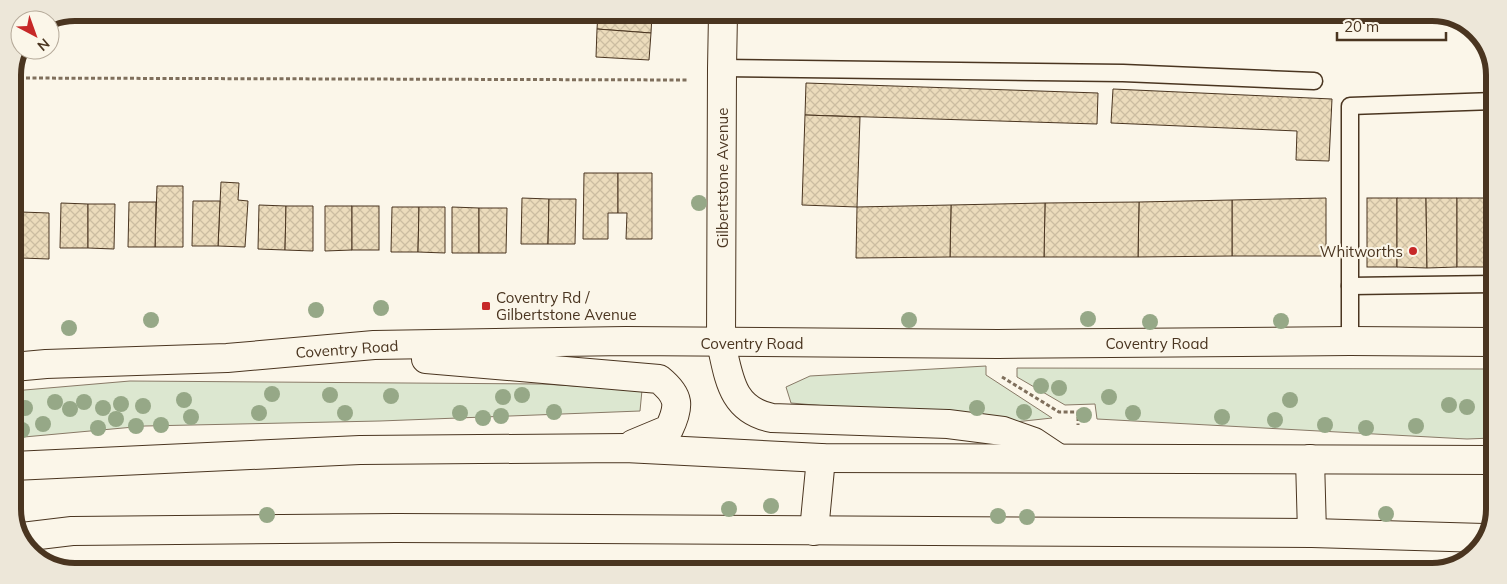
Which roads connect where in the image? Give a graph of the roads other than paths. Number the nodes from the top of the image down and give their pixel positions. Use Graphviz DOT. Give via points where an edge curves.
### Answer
graph roads {
  1 [pos="723,21"];
  2 [pos="722,74"];
  3 [pos="1314,81"];
  4 [pos="1486,101"];
  5 [pos="1486,284"];
  6 [pos="1350,286"];
  7 [pos="1350,341"];
  8 [pos="721,342"];
  9 [pos="1486,342"];
  10 [pos="374,345"];
  11 [pos="21,355"];
  12 [pos="46,364"];
  13 [pos="21,366"];
  14 [pos="625,448"];
  15 [pos="821,458"];
  16 [pos="1067,458"];
  17 [pos="1310,460"];
  18 [pos="1486,460"];
  19 [pos="21,466"];
  20 [pos="814,531"];
  21 [pos="1312,533"];
  22 [pos="29,536"];
  23 [pos="1477,538"];
  1 -- 2 [label="main road, Gilbertstone Avenue"];
  2 -- 3 [label="lane" via="1123,73"];
  2 -- 8 [label="main road, Gilbertstone Avenue"];
  4 -- 6 [label="lane" via="1350,106"];
  5 -- 6 [label="lane"];
  6 -- 7 [label="lane"];
  7 -- 8 [label="main road, Coventry Road"];
  7 -- 9 [label="main road, Coventry Road"];
  8 -- 10 [label="main road, Coventry Road"];
  8 -- 16 [label="main road, Gilbertstone Avenue" via="733,390 741,402 764,416 948,424 1003,430"];
  10 -- 12 [label="main road, Coventry Road" via="227,358"];
  10 -- 14 [label="main road" via="428,360 659,379 671,388 676,399 676,413 669,429"];
  11 -- 12 [label="main road"];
  12 -- 13 [label="main road, Coventry Road"];
  14 -- 15 [label="main road"];
  14 -- 19 [label="main road" via="360,450"];
  15 -- 16 [label="main road"];
  15 -- 20 [label="main road"];
  16 -- 17 [label="main road"];
  17 -- 18 [label="main road"];
  17 -- 21 [label="main road"];
  20 -- 21 [label="main road"];
  20 -- 22 [label="main road" via="386,528 72,531"];
  21 -- 23 [label="main road"];
}
